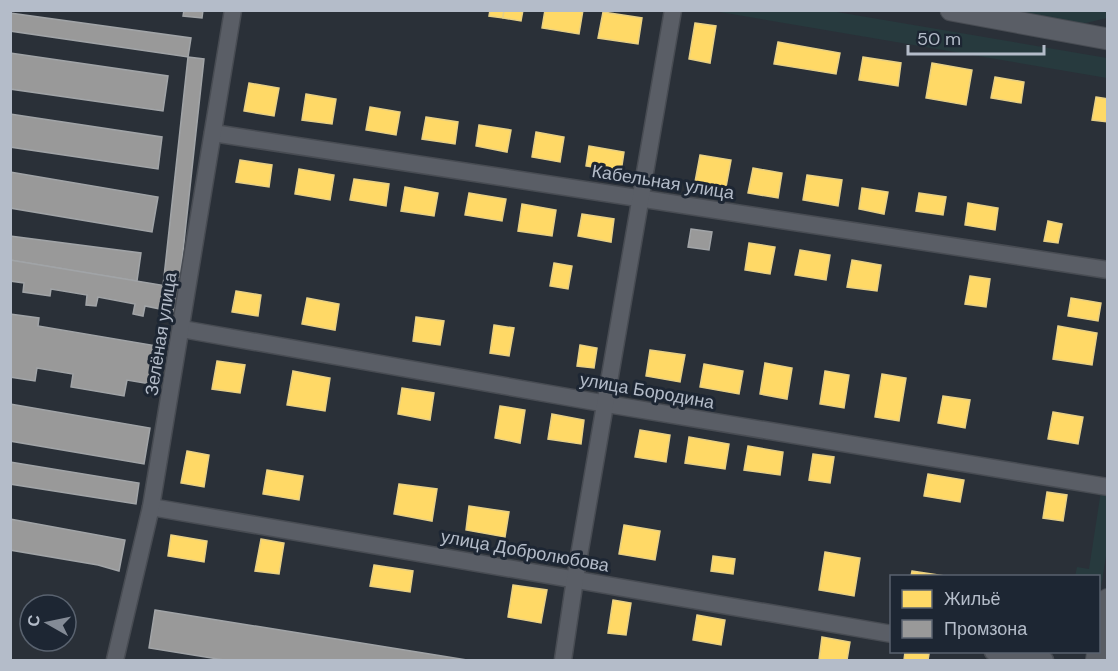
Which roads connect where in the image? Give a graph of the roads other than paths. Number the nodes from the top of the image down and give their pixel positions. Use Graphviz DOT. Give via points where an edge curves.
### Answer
graph roads {
  1 [pos="233,10"];
  2 [pos="673,10"];
  3 [pos="951,10"];
  4 [pos="1107,29"];
  5 [pos="1074,33"];
  6 [pos="1107,39"];
  7 [pos="213,133"];
  8 [pos="642,199"];
  9 [pos="1107,270"];
  10 [pos="182,329"];
  11 [pos="607,404"];
  12 [pos="1107,487"];
  13 [pos="151,507"];
  14 [pos="575,579"];
  15 [pos="1107,602"];
  16 [pos="890,634"];
  17 [pos="1100,647"];
  18 [pos="1005,653"];
  19 [pos="119,660"];
  20 [pos="563,660"];
  21 [pos="1045,660"];
  1 -- 7 [label="street, Зелёная улица"];
  2 -- 8 [label="street"];
  3 -- 5 [label="street"];
  4 -- 5 [label="street"];
  5 -- 6 [label="street"];
  7 -- 8 [label="street, Кабельная улица"];
  7 -- 10 [label="street, Зелёная улица"];
  8 -- 9 [label="street, Кабельная улица"];
  8 -- 11 [label="street"];
  10 -- 11 [label="street, улица Бородина"];
  10 -- 13 [label="street, Зелёная улица"];
  11 -- 12 [label="street, улица Бородина"];
  11 -- 14 [label="street"];
  13 -- 14 [label="street, улица Добролюбова"];
  13 -- 19 [label="street, Зелёная улица"];
  14 -- 16 [label="street, улица Добролюбова"];
  14 -- 20 [label="street"];
  15 -- 17 [label="main road"];
  18 -- 21 [label="street"];
}
